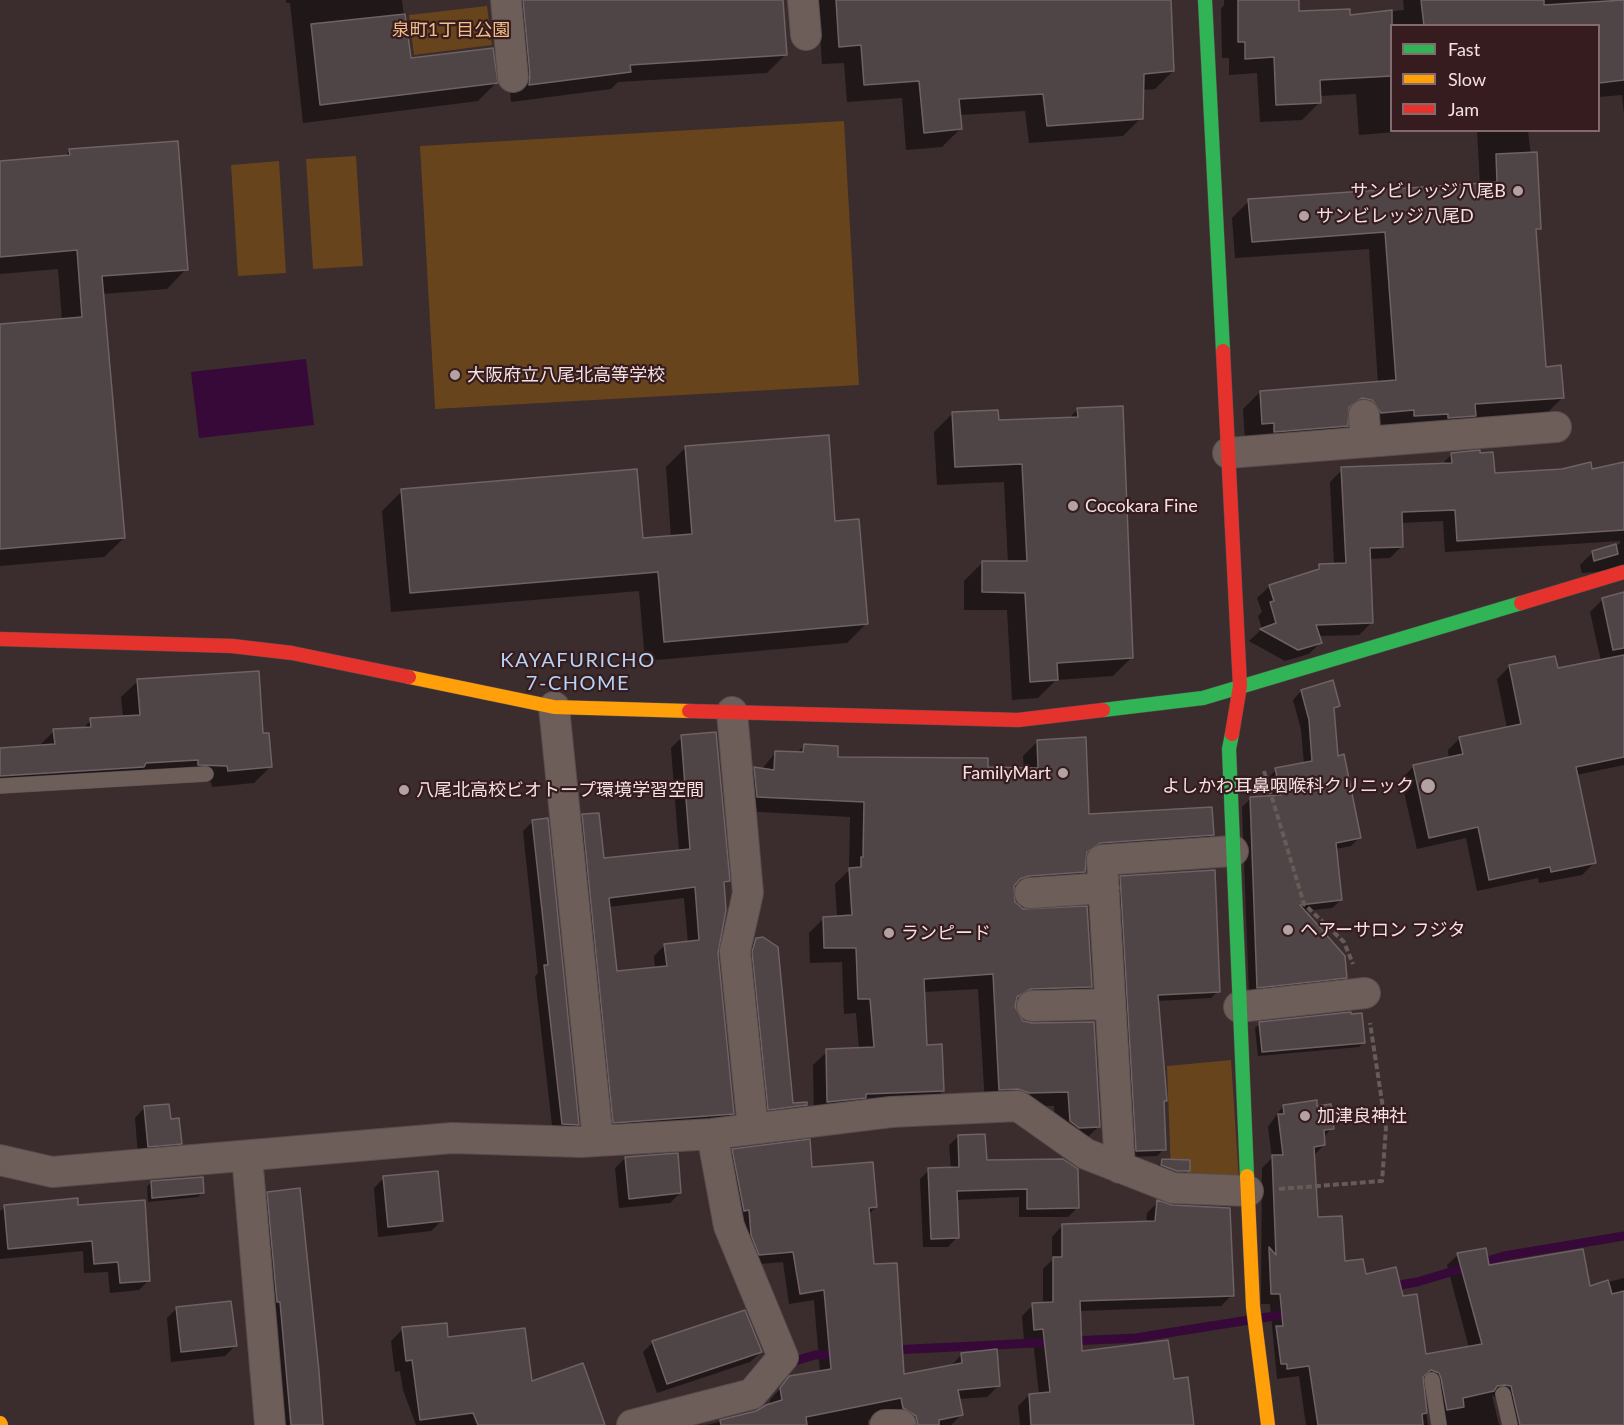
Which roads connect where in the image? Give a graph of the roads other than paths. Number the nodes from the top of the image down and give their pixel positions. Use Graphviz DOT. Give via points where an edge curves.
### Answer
graph roads {
  1 [pos="506,0"];
  2 [pos="803,0"];
  3 [pos="1205,0"];
  4 [pos="806,34"];
  5 [pos="513,77"];
  6 [pos="1556,427"];
  7 [pos="1228,453"];
  8 [pos="1624,572"];
  9 [pos="0,639"];
  10 [pos="1240,686"];
  11 [pos="554,707"];
  12 [pos="732,712"];
  13 [pos="206,774"];
  14 [pos="0,786"];
  15 [pos="1233,851"];
  16 [pos="1104,888"];
  17 [pos="1030,893"];
  18 [pos="1365,993"];
  19 [pos="1110,1004"];
  20 [pos="1032,1006"];
  21 [pos="1239,1007"];
  22 [pos="753,1129"];
  23 [pos="712,1134"];
  24 [pos="598,1141"];
  25 [pos="247,1156"];
  26 [pos="0,1160"];
  27 [pos="1120,1168"];
  28 [pos="1248,1191"];
  29 [pos="1432,1380"];
  30 [pos="1503,1394"];
  31 [pos="270,1425"];
  32 [pos="632,1425"];
  33 [pos="885,1425"];
  34 [pos="901,1425"];
  35 [pos="1268,1425"];
  36 [pos="1439,1425"];
  37 [pos="1510,1425"];
  1 -- 5 [label="street"];
  2 -- 4 [label="street"];
  3 -- 7 [label="street"];
  6 -- 7 [label="street" via="1486,419 1365,428"];
  7 -- 10 [label="street"];
  8 -- 10 [label="street"];
  9 -- 11 [label="street" via="272,650"];
  10 -- 12 [label="street" via="1203,698 1018,720"];
  10 -- 15 [label="street" via="1229,749"];
  11 -- 12 [label="street"];
  11 -- 24 [label="street"];
  12 -- 22 [label="street" via="748,893 735,951"];
  13 -- 14 [label="lane"];
  15 -- 16 [label="street" via="1102,860"];
  15 -- 21 [label="street"];
  16 -- 17 [label="street"];
  16 -- 19 [label="street"];
  18 -- 21 [label="street"];
  19 -- 20 [label="street"];
  19 -- 27 [label="street"];
  21 -- 28 [label="street"];
  22 -- 23 [label="street"];
  22 -- 27 [label="street" via="891,1112 1018,1106 1086,1154"];
  23 -- 24 [label="street"];
  23 -- 32 [label="street" via="729,1226 783,1357 752,1394"];
  24 -- 25 [label="street" via="452,1138"];
  25 -- 26 [label="street" via="52,1172"];
  25 -- 31 [label="street"];
  27 -- 28 [label="street" via="1173,1188"];
  28 -- 35 [label="street" via="1253,1307"];
  29 -- 36 [label="lane"];
  30 -- 37 [label="lane"];
  33 -- 34 [label="street"];
}
